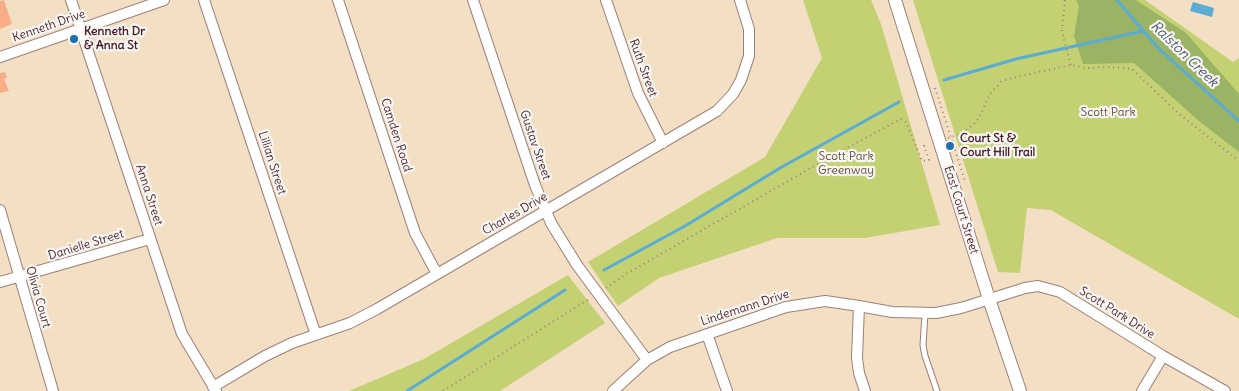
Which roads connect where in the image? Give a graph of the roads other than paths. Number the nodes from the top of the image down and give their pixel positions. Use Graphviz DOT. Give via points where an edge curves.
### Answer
graph roads {
  1 [pos="71,0"];
  2 [pos="164,0"];
  3 [pos="204,0"];
  4 [pos="338,0"];
  5 [pos="473,0"];
  6 [pos="606,0"];
  7 [pos="740,0"];
  8 [pos="895,0"];
  9 [pos="81,28"];
  10 [pos="0,56"];
  11 [pos="663,143"];
  12 [pos="0,210"];
  13 [pos="545,210"];
  14 [pos="150,239"];
  15 [pos="437,274"];
  16 [pos="19,278"];
  17 [pos="0,282"];
  18 [pos="988,300"];
  19 [pos="860,306"];
  20 [pos="925,314"];
  21 [pos="707,334"];
  22 [pos="316,335"];
  23 [pos="1163,356"];
  24 [pos="647,360"];
  25 [pos="215,389"];
  26 [pos="53,391"];
  27 [pos="613,391"];
  28 [pos="727,391"];
  29 [pos="865,391"];
  30 [pos="937,391"];
  31 [pos="1020,391"];
  32 [pos="1142,391"];
  33 [pos="1225,391"];
  1 -- 9 [label="street, Anna Street"];
  2 -- 9 [label="street, Kenneth Drive"];
  3 -- 22 [label="street, Lillian Street"];
  4 -- 15 [label="street, Camden Road" via="416,232"];
  5 -- 13 [label="street, Gustav Street"];
  6 -- 11 [label="street, Ruth Street" via="638,93"];
  7 -- 11 [label="street, Charles Drive" via="749,29 749,56 741,80 717,111"];
  8 -- 18 [label="street, East Court Street"];
  9 -- 10 [label="street, Kenneth Drive"];
  9 -- 14 [label="street, Anna Street"];
  11 -- 13 [label="street, Charles Drive"];
  12 -- 16 [label="street, Olivia Court"];
  13 -- 15 [label="street, Charles Drive"];
  13 -- 24 [label="street, Gustav Street" via="576,265"];
  14 -- 16 [label="street, Danielle Street"];
  14 -- 25 [label="street, Anna Street" via="182,334"];
  15 -- 22 [label="street, Charles Drive" via="350,323"];
  16 -- 17 [label="street, Danielle Street"];
  16 -- 26 [label="street, Olivia Court"];
  18 -- 20 [label="street, Lindemann Drive"];
  18 -- 23 [label="street, Scott Park Drive" via="1038,286 1060,292"];
  18 -- 31 [label="street, East Court Street"];
  19 -- 20 [label="street, Lindemann Drive"];
  19 -- 21 [label="street, Lindemann Drive" via="825,302 796,304"];
  19 -- 29 [label="street" via="857,358"];
  20 -- 30 [label="lane" via="923,345"];
  21 -- 24 [label="street, Lindemann Drive" via="670,347"];
  21 -- 28 [label="street"];
  22 -- 25 [label="street, Charles Drive" via="265,356"];
  23 -- 32 [label="street"];
  23 -- 33 [label="street, Scott Park Drive"];
  24 -- 27 [label="street, Lindemann Drive"];
}
